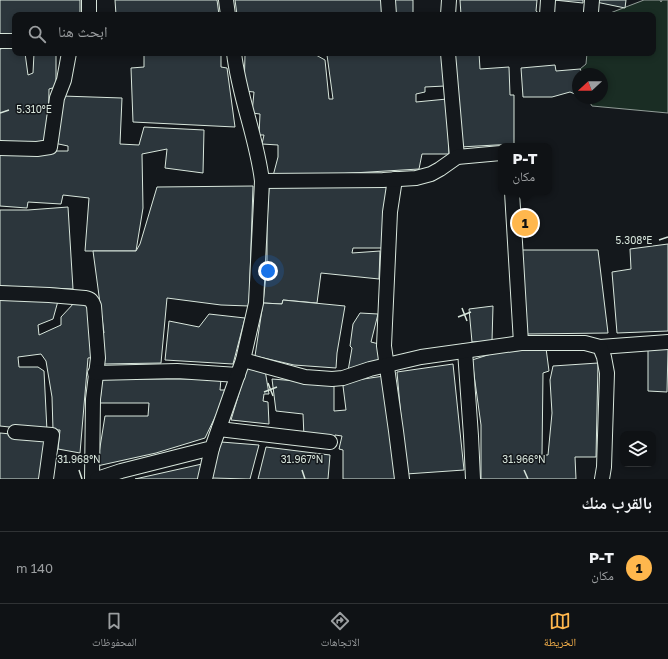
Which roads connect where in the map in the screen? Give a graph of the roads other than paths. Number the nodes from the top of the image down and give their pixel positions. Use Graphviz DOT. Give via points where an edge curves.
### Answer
graph roads {
  1 [pos="88,0"];
  2 [pos="226,0"];
  3 [pos="388,0"];
  4 [pos="449,0"];
  5 [pos="548,0"];
  6 [pos="89,12"];
  7 [pos="228,12"];
  8 [pos="389,12"];
  9 [pos="448,12"];
  10 [pos="547,12"];
  11 [pos="0,41"];
  12 [pos="12,41"];
  13 [pos="68,56"];
  14 [pos="234,56"];
  15 [pos="448,56"];
  16 [pos="0,148"];
  17 [pos="498,153"];
  18 [pos="457,157"];
  19 [pos="395,180"];
  20 [pos="262,181"];
  21 [pos="512,195"];
  22 [pos="0,293"];
  23 [pos="668,342"];
  24 [pos="521,343"];
  25 [pos="600,347"];
  26 [pos="465,351"];
  27 [pos="243,360"];
  28 [pos="387,365"];
  29 [pos="95,373"];
  30 [pos="238,375"];
  31 [pos="219,429"];
  32 [pos="15,432"];
  33 [pos="330,442"];
  34 [pos="212,448"];
  35 [pos="46,479"];
  36 [pos="92,479"];
  37 [pos="97,479"];
  38 [pos="205,479"];
  39 [pos="402,479"];
  40 [pos="473,479"];
  41 [pos="602,479"];
  1 -- 6 [label="street"];
  2 -- 7 [label="street"];
  3 -- 8 [label="street"];
  4 -- 9 [label="street"];
  5 -- 10 [label="street"];
  11 -- 12 [label="street"];
  13 -- 16 [label="street" via="64,80 57,98 50,147"];
  14 -- 20 [label="street" via="236,74 260,164"];
  15 -- 18 [label="street"];
  17 -- 18 [label="street"];
  18 -- 19 [label="street" via="431,174"];
  19 -- 20 [label="street"];
  19 -- 28 [label="street" via="387,258 384,346"];
  20 -- 27 [label="street" via="256,303"];
  21 -- 24 [label="street"];
  22 -- 29 [label="street" via="90,298 94,306 98,347"];
  23 -- 25 [label="street"];
  24 -- 25 [label="street" via="585,343"];
  24 -- 26 [label="street"];
  25 -- 41 [label="street" via="607,373"];
  26 -- 28 [label="street"];
  26 -- 40 [label="street"];
  27 -- 28 [label="street" via="305,377 332,379"];
  27 -- 30 [label="street"];
  28 -- 39 [label="street"];
  29 -- 30 [label="street" via="177,371"];
  29 -- 36 [label="street"];
  30 -- 31 [label="street"];
  31 -- 33 [label="street"];
  31 -- 34 [label="street"];
  32 -- 35 [label="street" via="52,435"];
  34 -- 37 [label="street"];
  34 -- 38 [label="street"];
}
